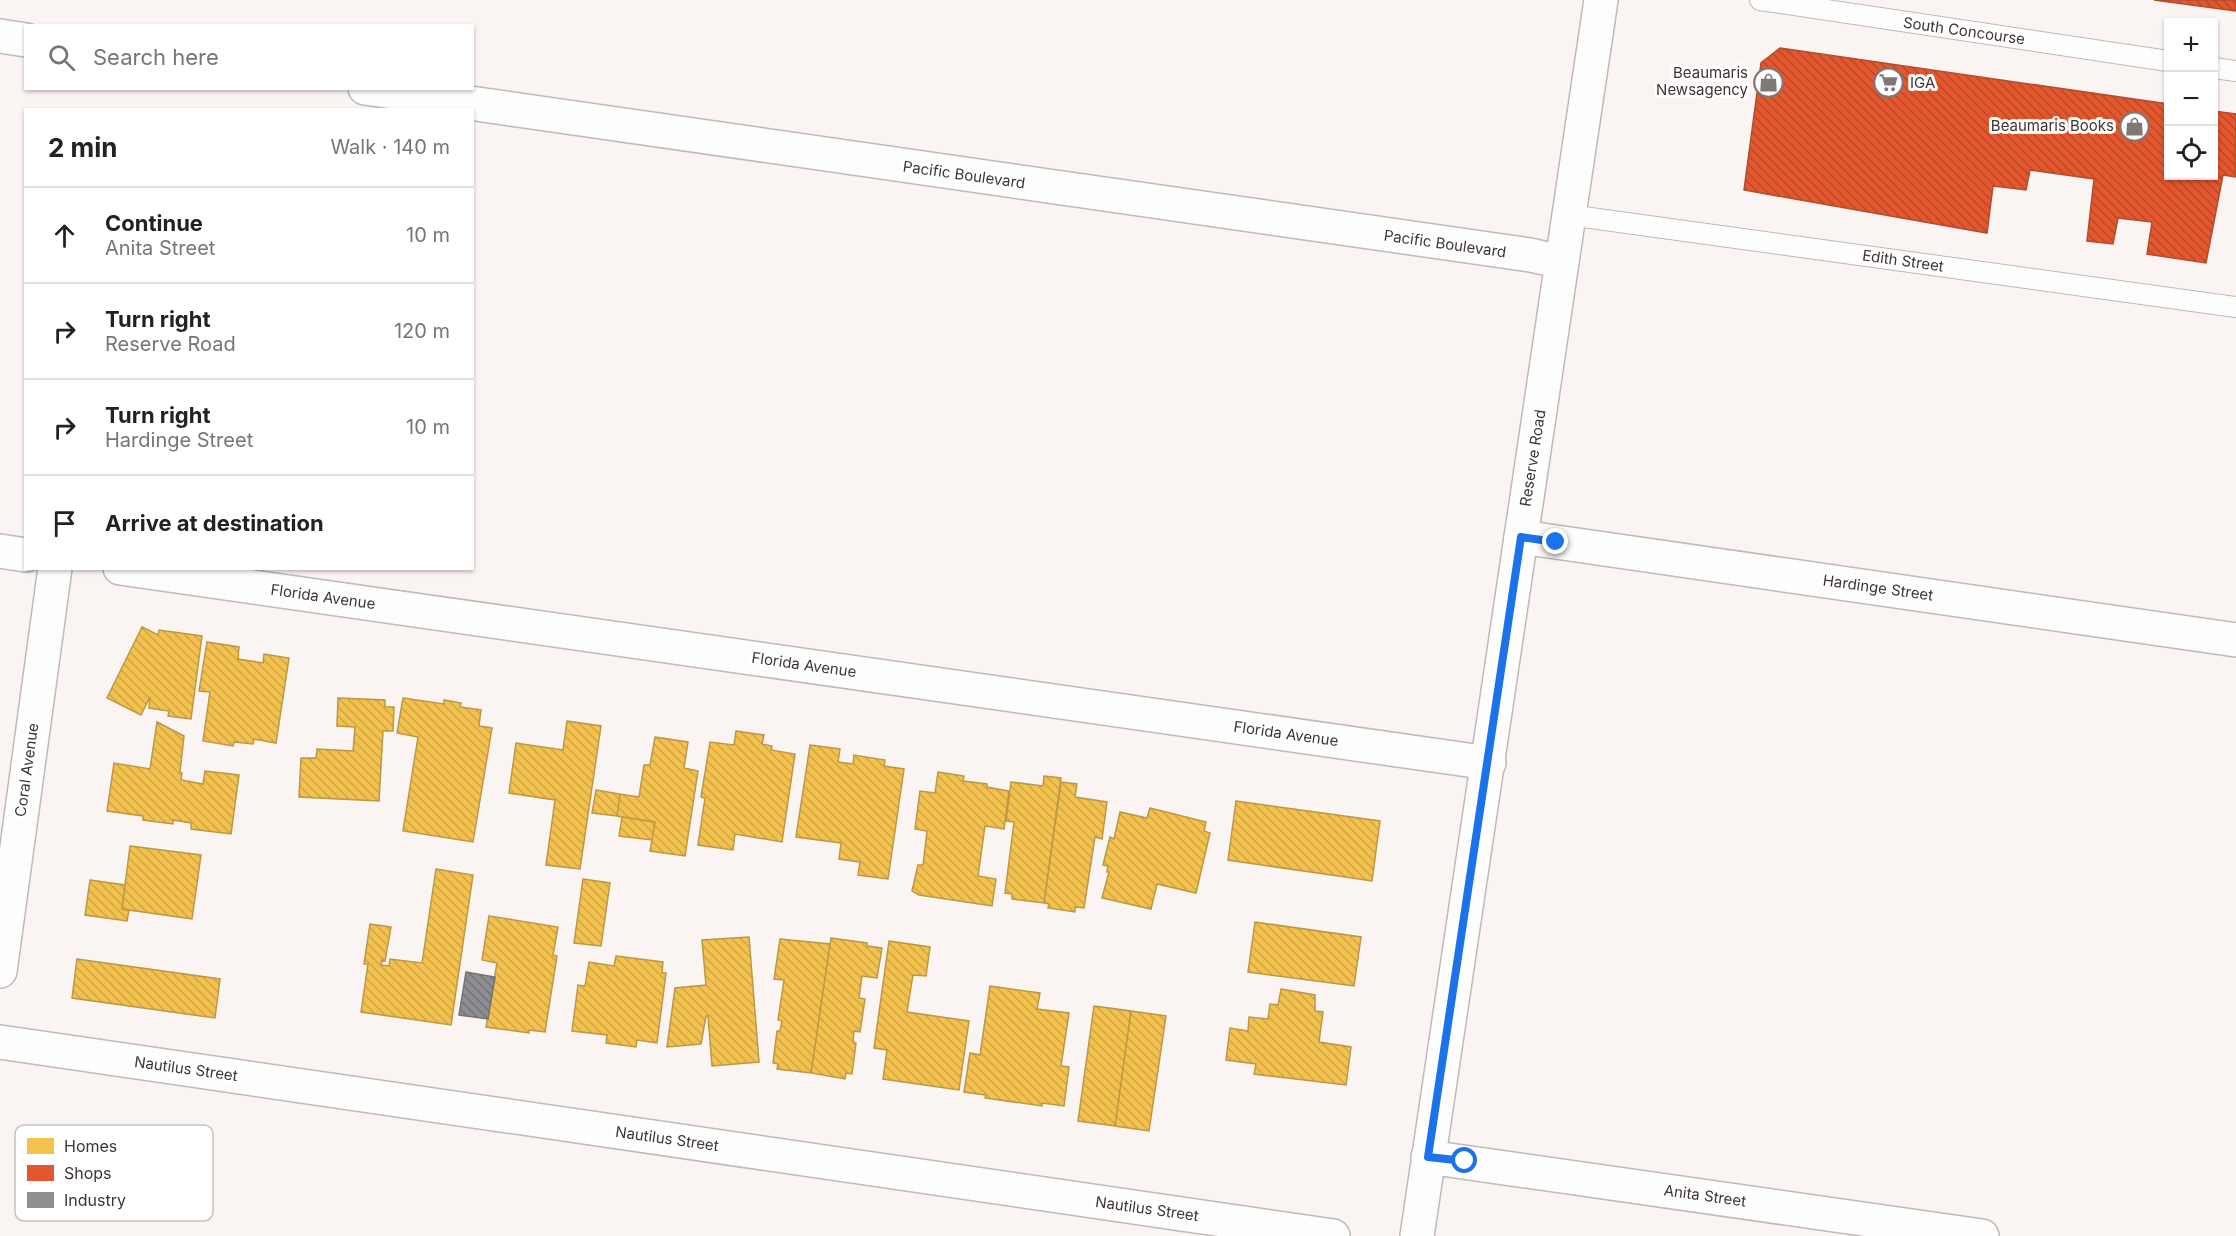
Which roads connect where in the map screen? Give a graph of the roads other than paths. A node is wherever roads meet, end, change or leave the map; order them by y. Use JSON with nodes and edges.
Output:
{"nodes":[{"id":1,"x":1601,"y":0,"type":"edge"},
{"id":2,"x":1760,"y":0,"type":"edge"},
{"id":3,"x":0,"y":36,"type":"edge"},
{"id":4,"x":24,"y":40,"type":"edge"},
{"id":5,"x":2164,"y":60,"type":"edge"},
{"id":6,"x":2218,"y":69,"type":"edge"},
{"id":7,"x":2236,"y":71,"type":"edge"},
{"id":8,"x":379,"y":90,"type":"edge"},
{"id":9,"x":1569,"y":215,"type":"junction"},
{"id":10,"x":1562,"y":262,"type":"junction"},
{"id":11,"x":2236,"y":308,"type":"edge"},
{"id":12,"x":1521,"y":537,"type":"junction"},
{"id":13,"x":0,"y":551,"type":"edge"},
{"id":14,"x":24,"y":555,"type":"edge"},
{"id":15,"x":55,"y":570,"type":"edge"},
{"id":16,"x":134,"y":570,"type":"edge"},
{"id":17,"x":2236,"y":640,"type":"edge"},
{"id":18,"x":1489,"y":763,"type":"junction"},
{"id":19,"x":0,"y":971,"type":"edge"},
{"id":20,"x":0,"y":1042,"type":"edge"},
{"id":21,"x":1428,"y":1157,"type":"junction"},
{"id":22,"x":1333,"y":1236,"type":"edge"},
{"id":23,"x":1417,"y":1236,"type":"edge"},
{"id":24,"x":1982,"y":1236,"type":"edge"}],
"edges":[{"from":1,"to":9,"type":"street","name":"Reserve Road"},
{"from":2,"to":5,"type":"lane","name":"South Concourse"},
{"from":3,"to":4,"type":"street"},
{"from":6,"to":7,"type":"lane"},
{"from":8,"to":10,"type":"street","name":"Pacific Boulevard"},
{"from":9,"to":10,"type":"street","name":"Reserve Road"},
{"from":9,"to":11,"type":"lane","name":"Edith Street"},
{"from":10,"to":12,"type":"street","name":"Reserve Road"},
{"from":12,"to":17,"type":"street","name":"Hardinge Street"},
{"from":12,"to":18,"type":"street","name":"Reserve Road"},
{"from":13,"to":14,"type":"street"},
{"from":15,"to":19,"type":"street","name":"Coral Avenue"},
{"from":16,"to":18,"type":"street","name":"Florida Avenue"},
{"from":18,"to":21,"type":"street","name":"Reserve Road"},
{"from":20,"to":22,"type":"street","name":"Nautilus Street"},
{"from":21,"to":23,"type":"street","name":"Reserve Road"},
{"from":21,"to":24,"type":"street","name":"Anita Street"}]}
